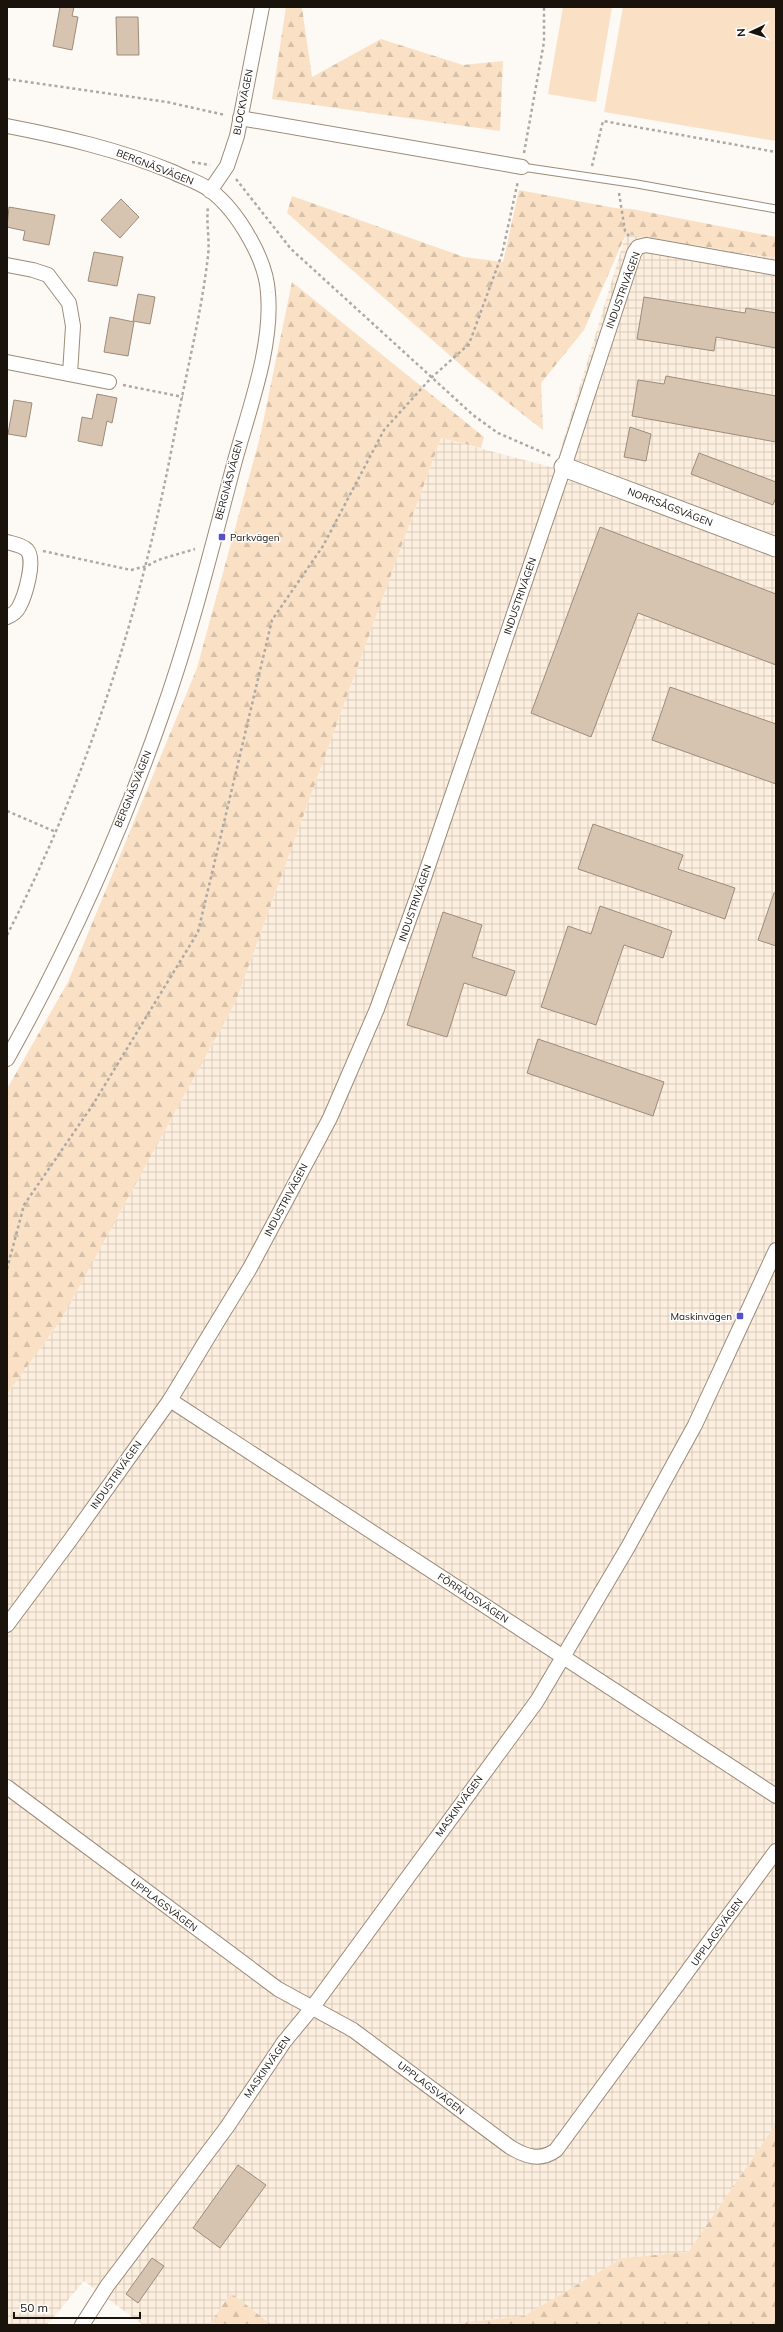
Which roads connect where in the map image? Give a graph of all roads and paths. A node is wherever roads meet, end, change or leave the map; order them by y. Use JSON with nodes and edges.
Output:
{"nodes":[{"id":1,"x":262,"y":7,"type":"edge"},
{"id":2,"x":544,"y":7,"type":"edge"},
{"id":3,"x":7,"y":79,"type":"edge"},
{"id":4,"x":240,"y":118,"type":"junction"},
{"id":5,"x":7,"y":126,"type":"edge"},
{"id":6,"x":776,"y":152,"type":"edge"},
{"id":7,"x":187,"y":162,"type":"dead end"},
{"id":8,"x":522,"y":168,"type":"junction"},
{"id":9,"x":222,"y":172,"type":"junction"},
{"id":10,"x":590,"y":177,"type":"junction"},
{"id":11,"x":616,"y":180,"type":"junction"},
{"id":12,"x":210,"y":190,"type":"junction"},
{"id":13,"x":776,"y":209,"type":"edge"},
{"id":14,"x":638,"y":247,"type":"junction"},
{"id":15,"x":7,"y":264,"type":"edge"},
{"id":16,"x":776,"y":268,"type":"edge"},
{"id":17,"x":7,"y":362,"type":"edge"},
{"id":18,"x":70,"y":374,"type":"junction"},
{"id":19,"x":431,"y":378,"type":"junction"},
{"id":20,"x":109,"y":382,"type":"joint"},
{"id":21,"x":183,"y":397,"type":"junction"},
{"id":22,"x":564,"y":467,"type":"junction"},
{"id":23,"x":7,"y":542,"type":"edge"},
{"id":24,"x":776,"y":547,"type":"edge"},
{"id":25,"x":212,"y":548,"type":"junction"},
{"id":26,"x":31,"y":558,"type":"junction"},
{"id":27,"x":146,"y":566,"type":"junction"},
{"id":28,"x":7,"y":617,"type":"edge"},
{"id":29,"x":7,"y":810,"type":"edge"},
{"id":30,"x":56,"y":832,"type":"junction"},
{"id":31,"x":7,"y":935,"type":"edge"},
{"id":32,"x":7,"y":1059,"type":"edge"},
{"id":33,"x":776,"y":1250,"type":"edge"},
{"id":34,"x":7,"y":1269,"type":"edge"},
{"id":35,"x":170,"y":1400,"type":"junction"},
{"id":36,"x":7,"y":1625,"type":"edge"},
{"id":37,"x":563,"y":1658,"type":"junction"},
{"id":38,"x":7,"y":1787,"type":"edge"},
{"id":39,"x":776,"y":1796,"type":"edge"},
{"id":40,"x":776,"y":1851,"type":"edge"},
{"id":41,"x":312,"y":2008,"type":"junction"},
{"id":42,"x":82,"y":2325,"type":"edge"}],
"edges":[{"from":1,"to":4,"type":"street","name":"BLOCKVÄGEN"},
{"from":2,"to":8,"type":"path"},
{"from":3,"to":4,"type":"path"},
{"from":4,"to":8,"type":"street"},
{"from":4,"to":9,"type":"street","name":"BLOCKVÄGEN"},
{"from":5,"to":12,"type":"street","name":"BERGNÄSVÄGEN"},
{"from":6,"to":10,"type":"path"},
{"from":7,"to":9,"type":"path"},
{"from":8,"to":10,"type":"lane"},
{"from":8,"to":19,"type":"path"},
{"from":9,"to":12,"type":"street","name":"BLOCKVÄGEN"},
{"from":9,"to":19,"type":"path"},
{"from":10,"to":11,"type":"lane"},
{"from":11,"to":13,"type":"lane"},
{"from":11,"to":14,"type":"path"},
{"from":12,"to":21,"type":"path"},
{"from":12,"to":25,"type":"street","name":"BERGNÄSVÄGEN"},
{"from":14,"to":16,"type":"street","name":"INDUSTRIVÄGEN"},
{"from":14,"to":22,"type":"street","name":"INDUSTRIVÄGEN"},
{"from":15,"to":18,"type":"street"},
{"from":17,"to":18,"type":"street"},
{"from":18,"to":20,"type":"street"},
{"from":19,"to":22,"type":"path"},
{"from":19,"to":34,"type":"path"},
{"from":20,"to":21,"type":"path"},
{"from":21,"to":27,"type":"path"},
{"from":22,"to":24,"type":"street","name":"NORRSÅGSVÄGEN"},
{"from":22,"to":35,"type":"street","name":"INDUSTRIVÄGEN"},
{"from":23,"to":26,"type":"street"},
{"from":25,"to":27,"type":"path"},
{"from":25,"to":32,"type":"street","name":"BERGNÄSVÄGEN"},
{"from":26,"to":27,"type":"path"},
{"from":26,"to":28,"type":"street"},
{"from":27,"to":30,"type":"path"},
{"from":29,"to":30,"type":"path"},
{"from":30,"to":31,"type":"path"},
{"from":33,"to":37,"type":"street","name":"MASKINVÄGEN"},
{"from":35,"to":36,"type":"street","name":"INDUSTRIVÄGEN"},
{"from":35,"to":37,"type":"street","name":"FÖRRÅDSVÄGEN"},
{"from":37,"to":39,"type":"street","name":"FÖRRÅDSVÄGEN"},
{"from":37,"to":41,"type":"street","name":"MASKINVÄGEN"},
{"from":38,"to":41,"type":"street","name":"UPPLAGSVÄGEN"},
{"from":40,"to":41,"type":"street","name":"UPPLAGSVÄGEN"},
{"from":41,"to":42,"type":"street","name":"MASKINVÄGEN"}]}
